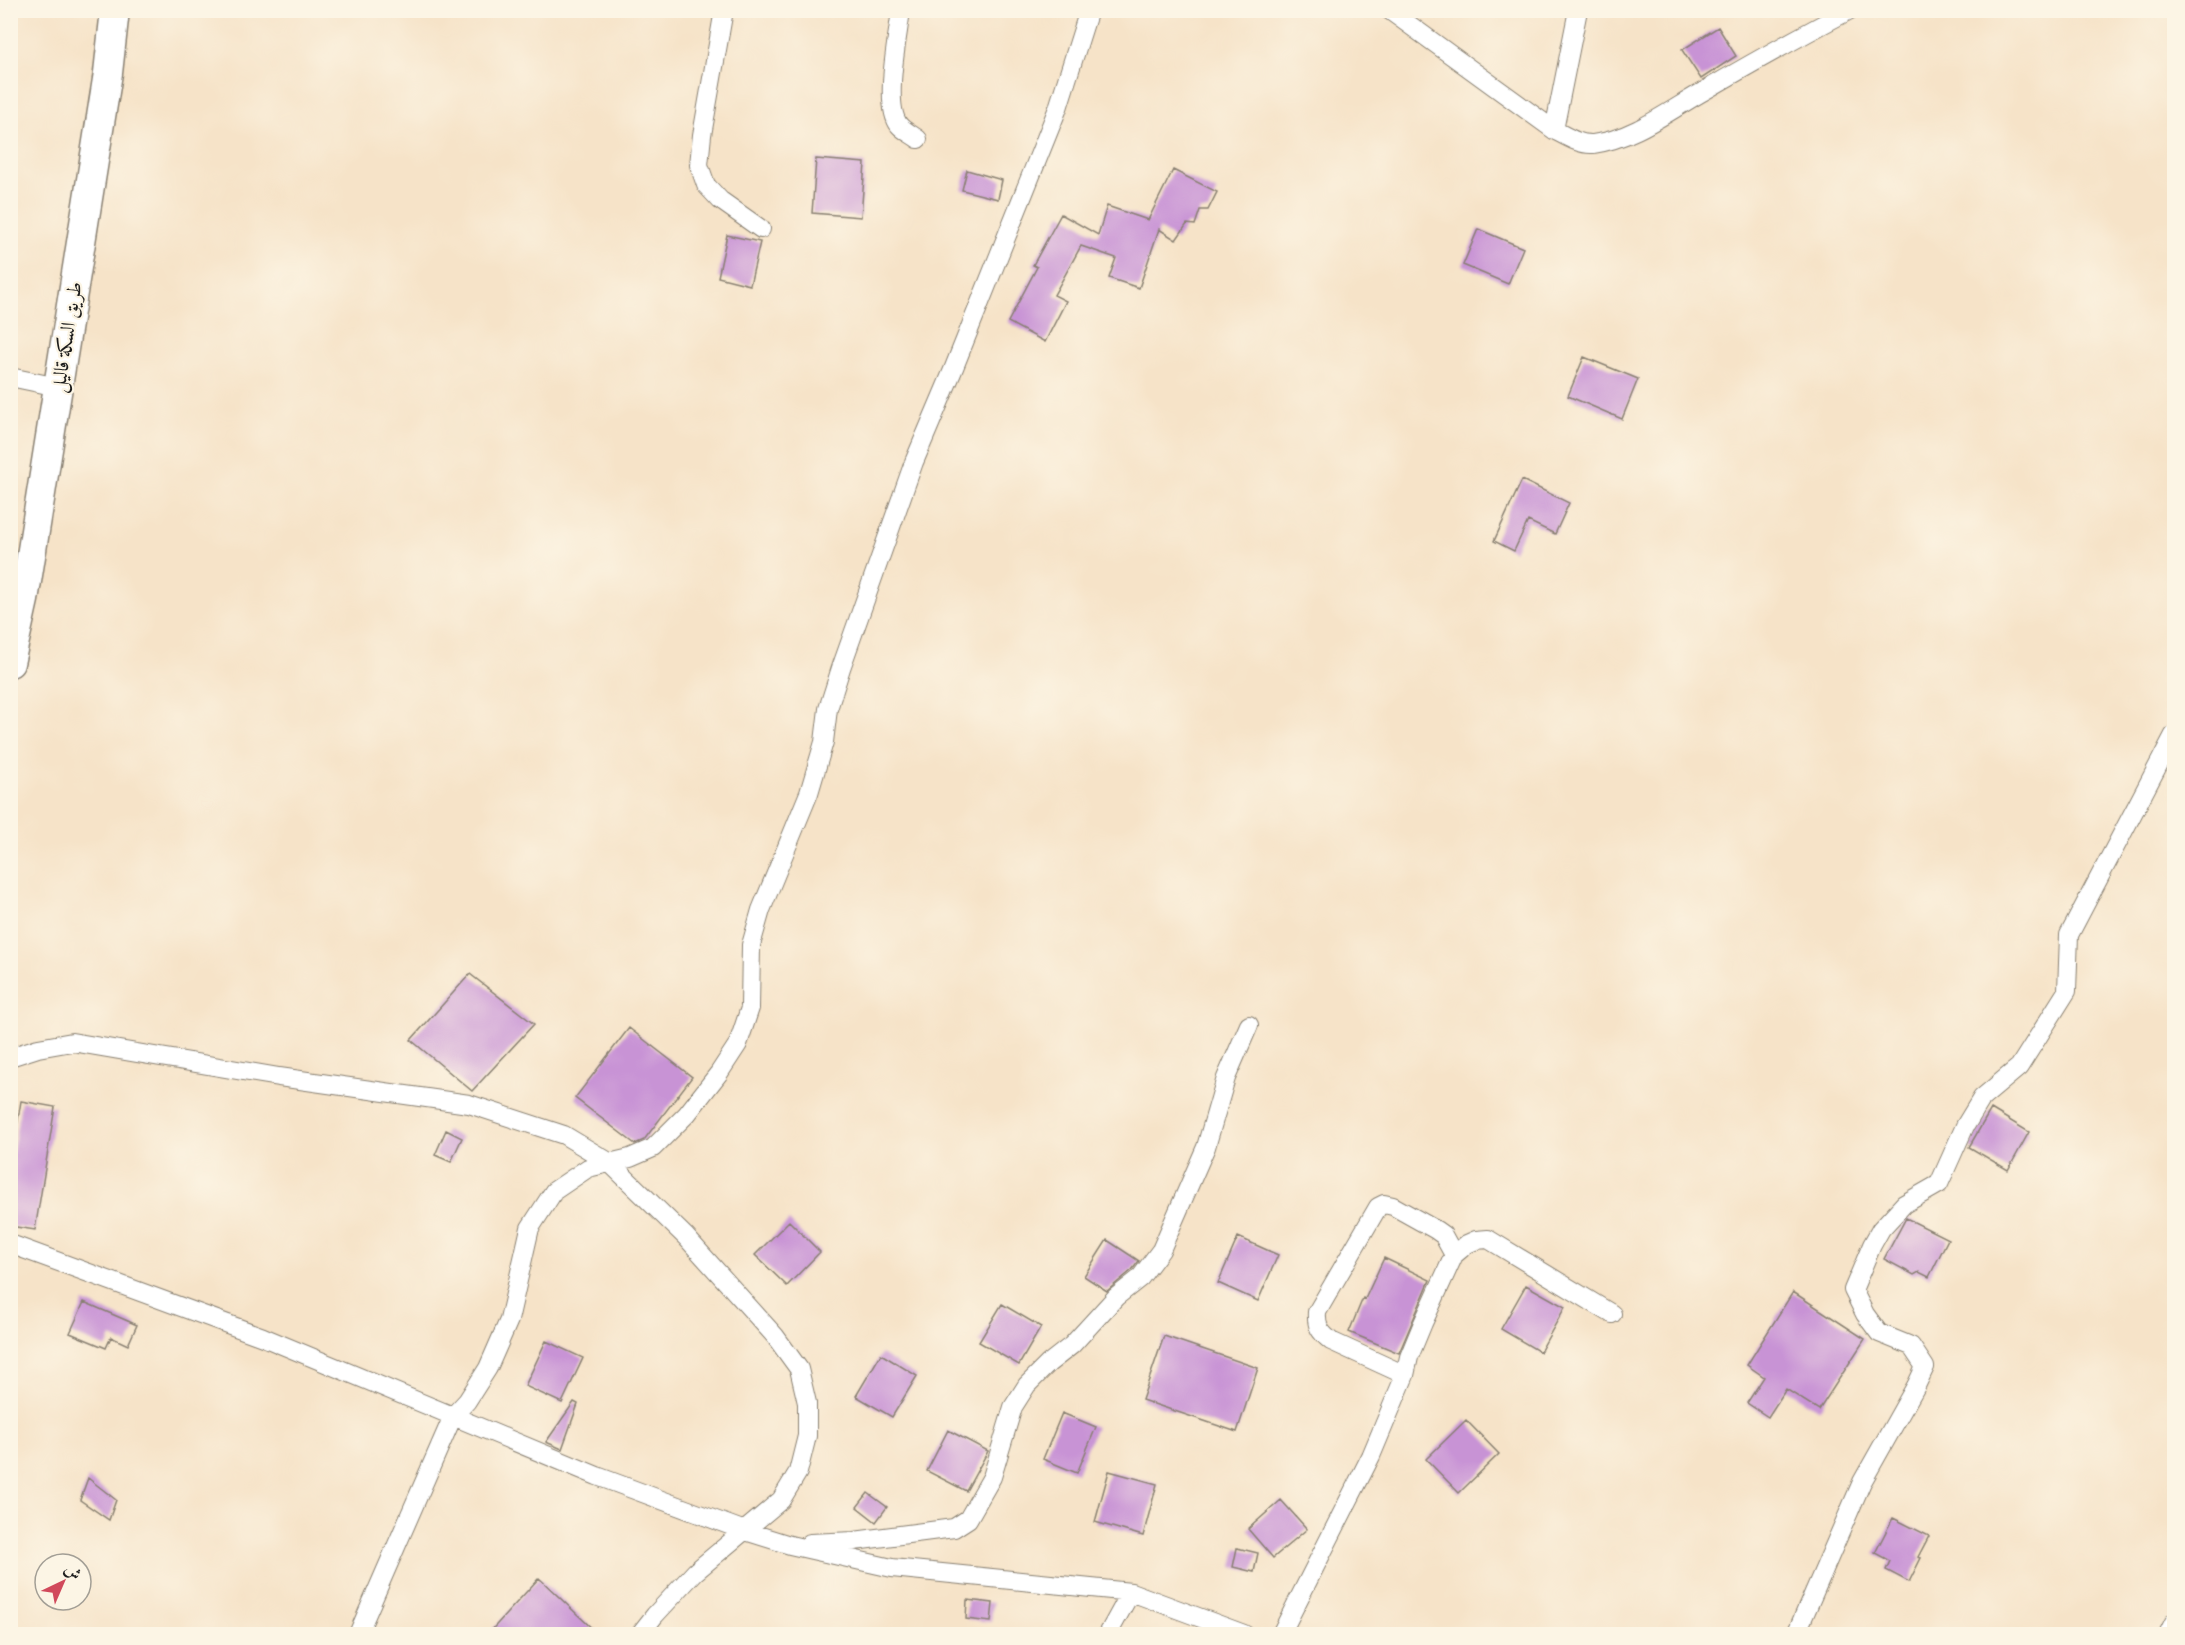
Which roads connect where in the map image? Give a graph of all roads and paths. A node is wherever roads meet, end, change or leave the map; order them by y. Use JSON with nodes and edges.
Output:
{"nodes":[{"id":1,"x":115,"y":10,"type":"edge"},
{"id":2,"x":724,"y":10,"type":"edge"},
{"id":3,"x":901,"y":10,"type":"edge"},
{"id":4,"x":1089,"y":10,"type":"edge"},
{"id":5,"x":1389,"y":10,"type":"edge"},
{"id":6,"x":1578,"y":10,"type":"edge"},
{"id":7,"x":1850,"y":10,"type":"edge"},
{"id":8,"x":1554,"y":130,"type":"junction"},
{"id":9,"x":918,"y":139,"type":"dead end"},
{"id":10,"x":761,"y":229,"type":"dead end"},
{"id":11,"x":10,"y":377,"type":"edge"},
{"id":12,"x":58,"y":387,"type":"junction"},
{"id":13,"x":14,"y":625,"type":"edge"},
{"id":14,"x":10,"y":663,"type":"edge"},
{"id":15,"x":2175,"y":735,"type":"edge"},
{"id":16,"x":1249,"y":1025,"type":"dead end"},
{"id":17,"x":10,"y":1057,"type":"edge"},
{"id":18,"x":609,"y":1162,"type":"junction"},
{"id":19,"x":10,"y":1244,"type":"edge"},
{"id":20,"x":1454,"y":1255,"type":"junction"},
{"id":21,"x":1612,"y":1314,"type":"dead end"},
{"id":22,"x":1405,"y":1375,"type":"junction"},
{"id":23,"x":453,"y":1416,"type":"junction"},
{"id":24,"x":745,"y":1531,"type":"junction"},
{"id":25,"x":790,"y":1545,"type":"junction"},
{"id":26,"x":1131,"y":1592,"type":"junction"},
{"id":27,"x":2175,"y":1622,"type":"edge"},
{"id":28,"x":358,"y":1635,"type":"edge"},
{"id":29,"x":640,"y":1635,"type":"edge"},
{"id":30,"x":1108,"y":1635,"type":"edge"},
{"id":31,"x":1244,"y":1635,"type":"edge"},
{"id":32,"x":1281,"y":1635,"type":"edge"},
{"id":33,"x":1796,"y":1635,"type":"edge"},
{"id":34,"x":2168,"y":1635,"type":"edge"}],
"edges":[{"from":1,"to":12,"type":"main road","name":"طريق السكة قاليل"},
{"from":2,"to":10,"type":"street"},
{"from":3,"to":9,"type":"street"},
{"from":4,"to":18,"type":"street"},
{"from":5,"to":8,"type":"street"},
{"from":6,"to":8,"type":"street"},
{"from":7,"to":8,"type":"street"},
{"from":11,"to":12,"type":"street"},
{"from":12,"to":13,"type":"main road","name":"طريق السكة قاليل"},
{"from":13,"to":14,"type":"main road","name":"طريق السكة قاليل"},
{"from":15,"to":33,"type":"street"},
{"from":16,"to":25,"type":"street"},
{"from":17,"to":18,"type":"street"},
{"from":18,"to":23,"type":"street"},
{"from":18,"to":24,"type":"street"},
{"from":19,"to":23,"type":"street"},
{"from":20,"to":21,"type":"street"},
{"from":20,"to":22,"type":"street"},
{"from":20,"to":22,"type":"street"},
{"from":22,"to":32,"type":"street"},
{"from":23,"to":24,"type":"street"},
{"from":23,"to":28,"type":"street"},
{"from":24,"to":25,"type":"street"},
{"from":24,"to":29,"type":"street"},
{"from":25,"to":26,"type":"street"},
{"from":26,"to":30,"type":"street"},
{"from":26,"to":31,"type":"street"},
{"from":27,"to":34,"type":"street"}]}
